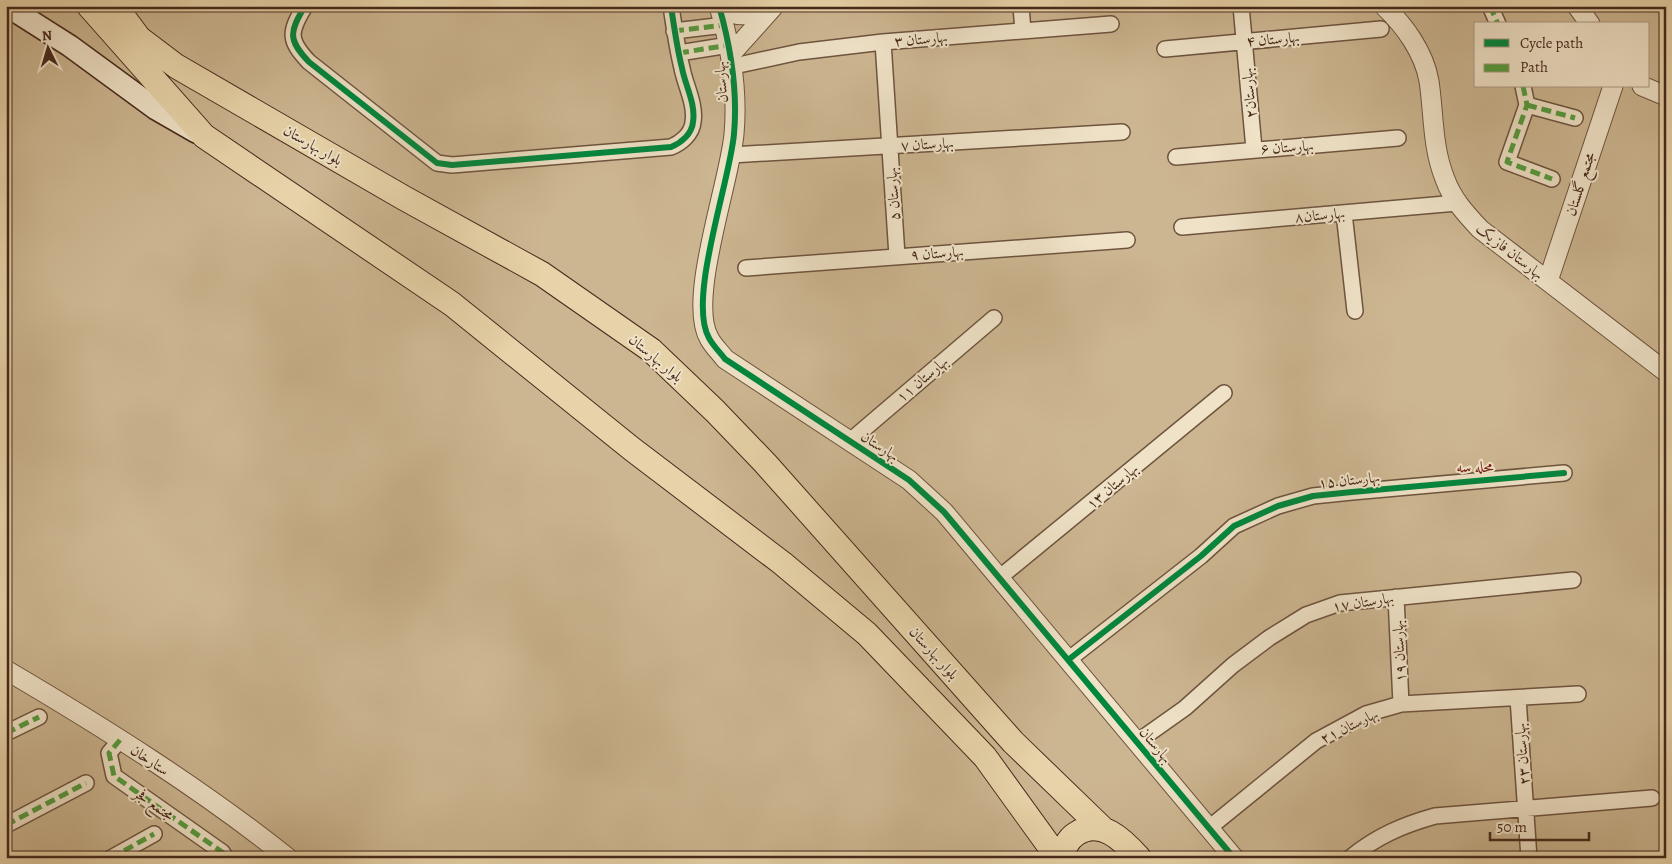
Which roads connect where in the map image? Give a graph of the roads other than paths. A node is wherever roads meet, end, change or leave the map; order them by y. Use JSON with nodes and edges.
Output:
{"nodes":[{"id":1,"x":7,"y":6,"type":"edge"},
{"id":2,"x":89,"y":6,"type":"edge"},
{"id":3,"x":115,"y":6,"type":"edge"},
{"id":4,"x":305,"y":6,"type":"edge"},
{"id":5,"x":671,"y":6,"type":"edge"},
{"id":6,"x":719,"y":6,"type":"edge"},
{"id":7,"x":724,"y":6,"type":"edge"},
{"id":8,"x":768,"y":6,"type":"edge"},
{"id":9,"x":774,"y":6,"type":"edge"},
{"id":10,"x":1021,"y":6,"type":"edge"},
{"id":11,"x":1241,"y":6,"type":"edge"},
{"id":12,"x":1384,"y":6,"type":"edge"},
{"id":13,"x":1490,"y":6,"type":"edge"},
{"id":14,"x":1576,"y":6,"type":"edge"},
{"id":15,"x":1592,"y":6,"type":"edge"},
{"id":16,"x":1497,"y":22,"type":"edge"},
{"id":17,"x":1588,"y":22,"type":"edge"},
{"id":18,"x":1596,"y":22,"type":"edge"},
{"id":19,"x":1111,"y":24,"type":"dead end"},
{"id":20,"x":725,"y":25,"type":"junction"},
{"id":21,"x":1381,"y":29,"type":"dead end"},
{"id":22,"x":674,"y":31,"type":"junction"},
{"id":23,"x":1023,"y":31,"type":"junction"},
{"id":24,"x":883,"y":42,"type":"junction"},
{"id":25,"x":1244,"y":42,"type":"junction"},
{"id":26,"x":1165,"y":49,"type":"dead end"},
{"id":27,"x":679,"y":53,"type":"junction"},
{"id":28,"x":731,"y":55,"type":"junction"},
{"id":29,"x":1523,"y":88,"type":"edge"},
{"id":30,"x":1612,"y":88,"type":"edge"},
{"id":31,"x":1647,"y":88,"type":"edge"},
{"id":32,"x":1666,"y":96,"type":"edge"},
{"id":33,"x":1527,"y":105,"type":"junction"},
{"id":34,"x":1575,"y":118,"type":"dead end"},
{"id":35,"x":1122,"y":132,"type":"dead end"},
{"id":36,"x":204,"y":136,"type":"junction"},
{"id":37,"x":1398,"y":138,"type":"dead end"},
{"id":38,"x":890,"y":146,"type":"junction"},
{"id":39,"x":1254,"y":149,"type":"junction"},
{"id":40,"x":731,"y":155,"type":"junction"},
{"id":41,"x":1176,"y":158,"type":"dead end"},
{"id":42,"x":1552,"y":179,"type":"dead end"},
{"id":43,"x":1457,"y":203,"type":"junction"},
{"id":44,"x":1344,"y":213,"type":"junction"},
{"id":45,"x":1182,"y":227,"type":"dead end"},
{"id":46,"x":1127,"y":240,"type":"dead end"},
{"id":47,"x":896,"y":256,"type":"junction"},
{"id":48,"x":746,"y":268,"type":"dead end"},
{"id":49,"x":1548,"y":281,"type":"junction"},
{"id":50,"x":1355,"y":311,"type":"dead end"},
{"id":51,"x":994,"y":318,"type":"dead end"},
{"id":52,"x":1666,"y":372,"type":"edge"},
{"id":53,"x":1224,"y":393,"type":"dead end"},
{"id":54,"x":850,"y":441,"type":"junction"},
{"id":55,"x":1564,"y":473,"type":"dead end"},
{"id":56,"x":999,"y":578,"type":"junction"},
{"id":57,"x":1573,"y":580,"type":"dead end"},
{"id":58,"x":1396,"y":597,"type":"junction"},
{"id":59,"x":1068,"y":660,"type":"junction"},
{"id":60,"x":6,"y":670,"type":"edge"},
{"id":61,"x":1578,"y":694,"type":"dead end"},
{"id":62,"x":1518,"y":698,"type":"junction"},
{"id":63,"x":1401,"y":704,"type":"junction"},
{"id":64,"x":39,"y":717,"type":"dead end"},
{"id":65,"x":6,"y":733,"type":"edge"},
{"id":66,"x":120,"y":740,"type":"junction"},
{"id":67,"x":1137,"y":742,"type":"junction"},
{"id":68,"x":86,"y":784,"type":"dead end"},
{"id":69,"x":1652,"y":798,"type":"dead end"},
{"id":70,"x":1526,"y":809,"type":"junction"},
{"id":71,"x":6,"y":825,"type":"edge"},
{"id":72,"x":1209,"y":828,"type":"junction"},
{"id":73,"x":1103,"y":829,"type":"junction"},
{"id":74,"x":154,"y":834,"type":"dead end"},
{"id":75,"x":111,"y":858,"type":"edge"},
{"id":76,"x":226,"y":858,"type":"edge"},
{"id":77,"x":288,"y":858,"type":"edge"},
{"id":78,"x":1058,"y":858,"type":"edge"},
{"id":79,"x":1063,"y":858,"type":"edge"},
{"id":80,"x":1139,"y":858,"type":"edge"},
{"id":81,"x":1234,"y":858,"type":"edge"},
{"id":82,"x":1350,"y":858,"type":"edge"},
{"id":83,"x":1529,"y":858,"type":"edge"}],
"edges":[{"from":1,"to":36,"type":"main road"},
{"from":2,"to":36,"type":"main road"},
{"from":3,"to":73,"type":"main road","name":"بلوار بهارستان"},
{"from":4,"to":27,"type":"street"},
{"from":5,"to":22,"type":"street"},
{"from":6,"to":20,"type":"street","name":"بهارستان"},
{"from":7,"to":8,"type":"street"},
{"from":9,"to":28,"type":"street"},
{"from":10,"to":23,"type":"street"},
{"from":11,"to":25,"type":"street","name":"بهارستان۲"},
{"from":12,"to":43,"type":"street","name":"بهارستان فاز یک"},
{"from":13,"to":16,"type":"street"},
{"from":14,"to":17,"type":"street"},
{"from":15,"to":18,"type":"street"},
{"from":19,"to":23,"type":"street","name":"بهارستان ۳"},
{"from":20,"to":22,"type":"street"},
{"from":20,"to":28,"type":"street","name":"بهارستان"},
{"from":21,"to":25,"type":"street","name":"بهارستان ۴"},
{"from":22,"to":27,"type":"street"},
{"from":23,"to":24,"type":"street","name":"بهارستان ۳"},
{"from":24,"to":28,"type":"street","name":"بهارستان ۳"},
{"from":24,"to":38,"type":"street","name":"بهارستان ۵"},
{"from":25,"to":26,"type":"street","name":"بهارستان ۴"},
{"from":25,"to":39,"type":"street","name":"بهارستان۲"},
{"from":27,"to":28,"type":"street","name":"بهارستان ۳"},
{"from":28,"to":40,"type":"street","name":"بهارستان"},
{"from":29,"to":33,"type":"street"},
{"from":30,"to":49,"type":"street","name":"مجتمع گلستان"},
{"from":31,"to":32,"type":"street"},
{"from":33,"to":34,"type":"street"},
{"from":33,"to":42,"type":"street"},
{"from":35,"to":38,"type":"street","name":"بهارستان ۷"},
{"from":36,"to":78,"type":"main road"},
{"from":37,"to":39,"type":"street","name":"بهارستان ۶"},
{"from":38,"to":40,"type":"street","name":"بهارستان ۷"},
{"from":38,"to":47,"type":"street","name":"بهارستان ۵"},
{"from":39,"to":41,"type":"street","name":"بهارستان ۶"},
{"from":40,"to":54,"type":"street","name":"بهارستان"},
{"from":43,"to":44,"type":"street","name":"بهارستان۸"},
{"from":43,"to":49,"type":"street","name":"بهارستان فاز یک"},
{"from":44,"to":45,"type":"street","name":"بهارستان۸"},
{"from":44,"to":50,"type":"street"},
{"from":46,"to":47,"type":"street","name":"بهارستان ۹"},
{"from":47,"to":48,"type":"street","name":"بهارستان ۹"},
{"from":49,"to":52,"type":"street","name":"بهارستان فاز یک"},
{"from":51,"to":54,"type":"street","name":"بهارستان ۱۱"},
{"from":53,"to":56,"type":"street","name":"بهارستان ۱۳"},
{"from":54,"to":56,"type":"street","name":"بهارستان"},
{"from":55,"to":59,"type":"street","name":"بهارستان ۱۵"},
{"from":56,"to":59,"type":"street","name":"بهارستان"},
{"from":57,"to":58,"type":"street","name":"بهارستان ۱۷"},
{"from":58,"to":63,"type":"street","name":"بهارستان ۱۹"},
{"from":58,"to":67,"type":"street","name":"بهارستان ۱۷"},
{"from":59,"to":67,"type":"street","name":"بهارستان"},
{"from":60,"to":66,"type":"street","name":"ستارخان"},
{"from":61,"to":62,"type":"street","name":"بهارستان ۲۱"},
{"from":62,"to":63,"type":"street","name":"بهارستان ۲۱"},
{"from":62,"to":70,"type":"street","name":"بهارستان ۲۳"},
{"from":63,"to":72,"type":"street","name":"بهارستان ۲۱"},
{"from":64,"to":65,"type":"street"},
{"from":66,"to":76,"type":"street","name":"مجتمع فجر"},
{"from":66,"to":77,"type":"street","name":"ستارخان"},
{"from":67,"to":72,"type":"street","name":"بهارستان"},
{"from":68,"to":71,"type":"street"},
{"from":69,"to":70,"type":"street"},
{"from":70,"to":82,"type":"street"},
{"from":70,"to":83,"type":"street","name":"بهارستان ۲۳"},
{"from":72,"to":81,"type":"street","name":"بهارستان"},
{"from":73,"to":79,"type":"main road"},
{"from":73,"to":80,"type":"main road","name":"بلوار بهارستان"},
{"from":74,"to":75,"type":"street"}]}
